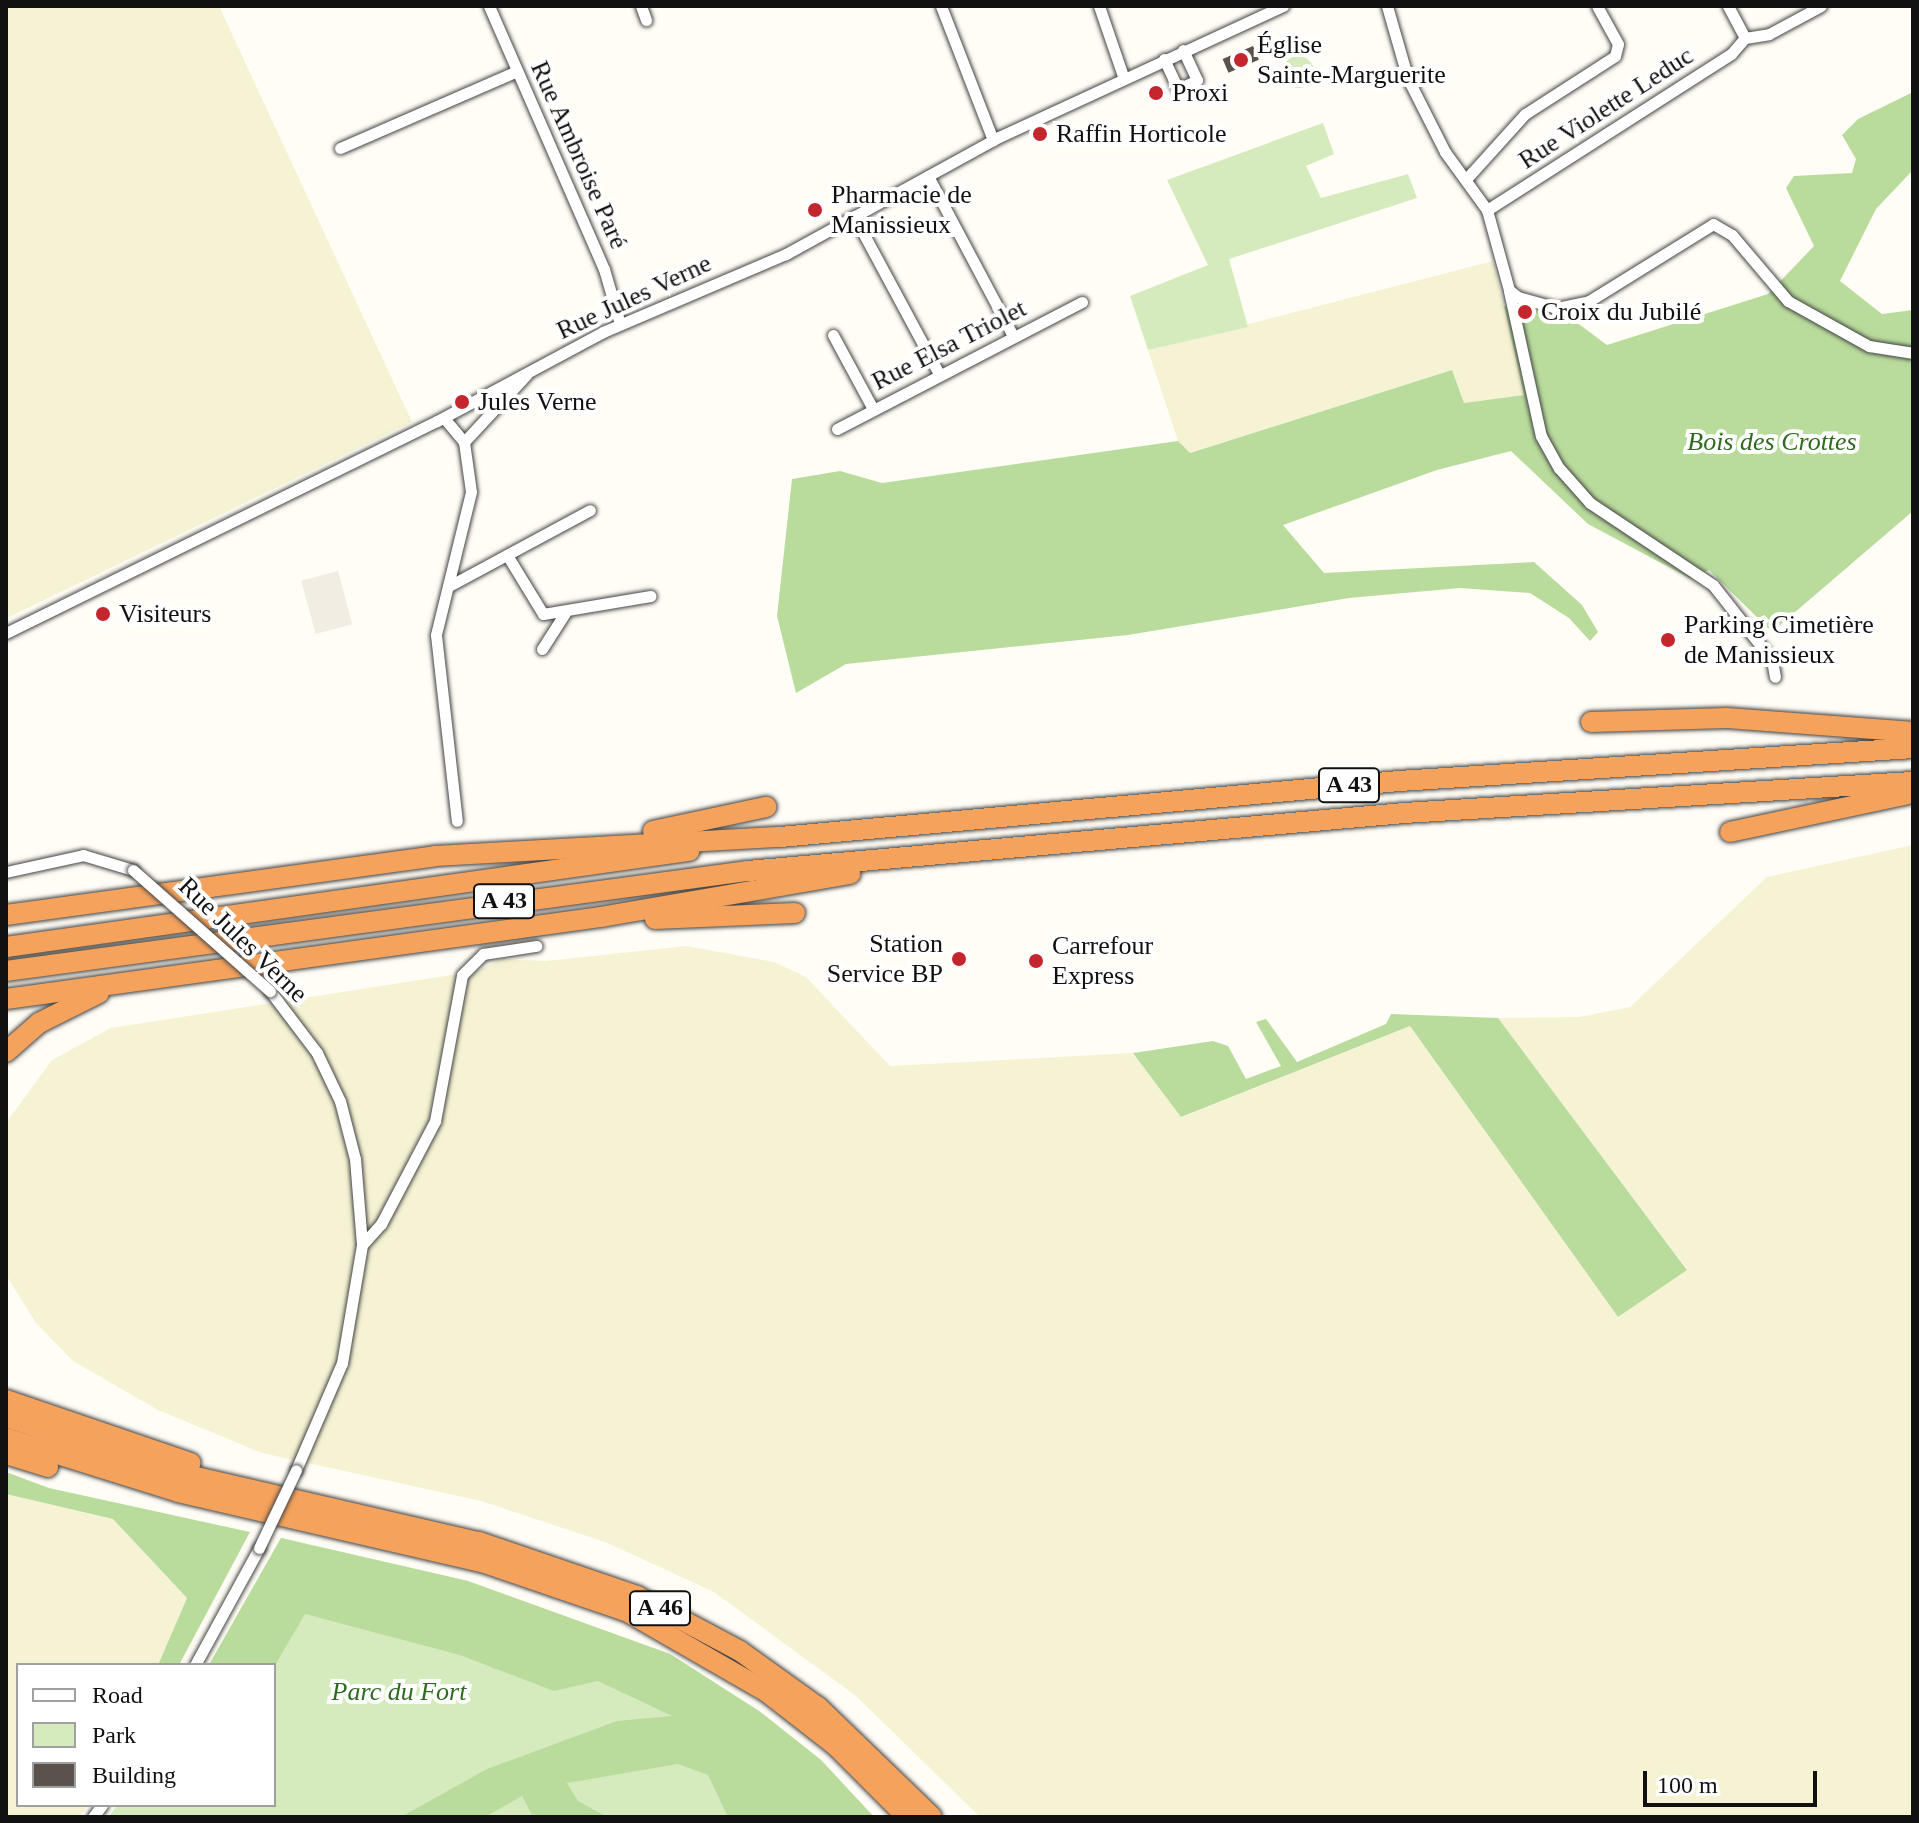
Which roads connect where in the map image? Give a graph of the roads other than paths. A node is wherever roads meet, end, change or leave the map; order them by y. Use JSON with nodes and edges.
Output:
{"nodes":[{"id":1,"x":489,"y":6,"type":"edge"},
{"id":2,"x":641,"y":6,"type":"edge"},
{"id":3,"x":941,"y":6,"type":"edge"},
{"id":4,"x":1099,"y":6,"type":"edge"},
{"id":5,"x":1283,"y":6,"type":"edge"},
{"id":6,"x":1387,"y":6,"type":"edge"},
{"id":7,"x":1597,"y":6,"type":"edge"},
{"id":8,"x":1728,"y":6,"type":"edge"},
{"id":9,"x":1821,"y":6,"type":"edge"},
{"id":10,"x":646,"y":20,"type":"dead end"},
{"id":11,"x":1745,"y":38,"type":"junction"},
{"id":12,"x":1183,"y":50,"type":"junction"},
{"id":13,"x":1164,"y":59,"type":"junction"},
{"id":14,"x":517,"y":71,"type":"junction"},
{"id":15,"x":1123,"y":76,"type":"junction"},
{"id":16,"x":993,"y":140,"type":"junction"},
{"id":17,"x":340,"y":148,"type":"dead end"},
{"id":18,"x":928,"y":176,"type":"junction"},
{"id":19,"x":1468,"y":177,"type":"junction"},
{"id":20,"x":1487,"y":210,"type":"junction"},
{"id":21,"x":854,"y":216,"type":"junction"},
{"id":22,"x":1509,"y":290,"type":"junction"},
{"id":23,"x":1082,"y":302,"type":"dead end"},
{"id":24,"x":620,"y":324,"type":"junction"},
{"id":25,"x":833,"y":335,"type":"dead end"},
{"id":26,"x":1013,"y":336,"type":"junction"},
{"id":27,"x":1913,"y":353,"type":"edge"},
{"id":28,"x":527,"y":374,"type":"junction"},
{"id":29,"x":939,"y":374,"type":"junction"},
{"id":30,"x":873,"y":409,"type":"junction"},
{"id":31,"x":444,"y":418,"type":"junction"},
{"id":32,"x":837,"y":429,"type":"dead end"},
{"id":33,"x":464,"y":442,"type":"junction"},
{"id":34,"x":590,"y":510,"type":"dead end"},
{"id":35,"x":507,"y":555,"type":"junction"},
{"id":36,"x":449,"y":586,"type":"junction"},
{"id":37,"x":650,"y":596,"type":"dead end"},
{"id":38,"x":565,"y":613,"type":"junction"},
{"id":39,"x":6,"y":633,"type":"edge"},
{"id":40,"x":542,"y":649,"type":"dead end"},
{"id":41,"x":1775,"y":677,"type":"dead end"},
{"id":42,"x":1591,"y":722,"type":"dead end"},
{"id":43,"x":1913,"y":732,"type":"edge"},
{"id":44,"x":1913,"y":748,"type":"edge"},
{"id":45,"x":1913,"y":782,"type":"edge"},
{"id":46,"x":1913,"y":793,"type":"edge"},
{"id":47,"x":766,"y":807,"type":"dead end"},
{"id":48,"x":457,"y":821,"type":"dead end"},
{"id":49,"x":1730,"y":832,"type":"dead end"},
{"id":50,"x":780,"y":837,"type":"junction"},
{"id":51,"x":578,"y":845,"type":"junction"},
{"id":52,"x":1004,"y":847,"type":"junction"},
{"id":53,"x":6,"y":872,"type":"edge"},
{"id":54,"x":6,"y":912,"type":"edge"},
{"id":55,"x":795,"y":913,"type":"dead end"},
{"id":56,"x":547,"y":925,"type":"junction"},
{"id":57,"x":536,"y":946,"type":"dead end"},
{"id":58,"x":6,"y":947,"type":"edge"},
{"id":59,"x":6,"y":971,"type":"edge"},
{"id":60,"x":134,"y":982,"type":"junction"},
{"id":61,"x":6,"y":999,"type":"edge"},
{"id":62,"x":6,"y":1052,"type":"edge"},
{"id":63,"x":362,"y":1245,"type":"junction"},
{"id":64,"x":6,"y":1384,"type":"edge"},
{"id":65,"x":6,"y":1400,"type":"edge"},
{"id":66,"x":6,"y":1417,"type":"edge"},
{"id":67,"x":80,"y":1429,"type":"junction"},
{"id":68,"x":6,"y":1438,"type":"edge"},
{"id":69,"x":6,"y":1454,"type":"edge"},
{"id":70,"x":244,"y":1507,"type":"junction"},
{"id":71,"x":331,"y":1507,"type":"junction"},
{"id":72,"x":196,"y":1663,"type":"edge"},
{"id":73,"x":907,"y":1817,"type":"edge"},
{"id":74,"x":932,"y":1817,"type":"edge"}],
"edges":[{"from":1,"to":14,"type":"street","name":"Rue Ambroise Paré"},
{"from":2,"to":10,"type":"street"},
{"from":3,"to":16,"type":"street"},
{"from":4,"to":15,"type":"street"},
{"from":5,"to":12,"type":"street","name":"Rue Jules Verne"},
{"from":6,"to":19,"type":"street"},
{"from":7,"to":19,"type":"street"},
{"from":8,"to":11,"type":"street"},
{"from":9,"to":11,"type":"street","name":"Rue Violette Leduc"},
{"from":11,"to":20,"type":"street","name":"Rue Violette Leduc"},
{"from":12,"to":13,"type":"street","name":"Rue Jules Verne"},
{"from":12,"to":13,"type":"street"},
{"from":13,"to":15,"type":"street","name":"Rue Jules Verne"},
{"from":14,"to":17,"type":"street"},
{"from":14,"to":24,"type":"street","name":"Rue Ambroise Paré"},
{"from":15,"to":16,"type":"street","name":"Rue Jules Verne"},
{"from":16,"to":18,"type":"street","name":"Rue Jules Verne"},
{"from":18,"to":21,"type":"street","name":"Rue Jules Verne"},
{"from":18,"to":26,"type":"street"},
{"from":19,"to":20,"type":"street"},
{"from":20,"to":22,"type":"street"},
{"from":21,"to":24,"type":"street","name":"Rue Jules Verne"},
{"from":21,"to":29,"type":"street"},
{"from":22,"to":27,"type":"street"},
{"from":22,"to":41,"type":"street"},
{"from":23,"to":26,"type":"street","name":"Rue Elsa Triolet"},
{"from":24,"to":28,"type":"street","name":"Rue Jules Verne"},
{"from":25,"to":30,"type":"street"},
{"from":26,"to":29,"type":"street","name":"Rue Elsa Triolet"},
{"from":28,"to":31,"type":"street","name":"Rue Jules Verne"},
{"from":28,"to":33,"type":"street"},
{"from":29,"to":30,"type":"street","name":"Rue Elsa Triolet"},
{"from":30,"to":32,"type":"street","name":"Rue Elsa Triolet"},
{"from":31,"to":33,"type":"street"},
{"from":31,"to":39,"type":"street","name":"Rue Jules Verne"},
{"from":33,"to":36,"type":"street"},
{"from":34,"to":35,"type":"street"},
{"from":35,"to":36,"type":"street"},
{"from":35,"to":38,"type":"street"},
{"from":36,"to":48,"type":"street"},
{"from":37,"to":38,"type":"street"},
{"from":38,"to":40,"type":"street"},
{"from":42,"to":43,"type":"highway"},
{"from":44,"to":50,"type":"highway","number":"A 43"},
{"from":45,"to":52,"type":"highway","number":"A 43"},
{"from":46,"to":49,"type":"highway"},
{"from":47,"to":51,"type":"highway"},
{"from":50,"to":51,"type":"highway"},
{"from":50,"to":58,"type":"highway","number":"A 43"},
{"from":51,"to":54,"type":"highway"},
{"from":52,"to":56,"type":"highway"},
{"from":52,"to":59,"type":"highway","number":"A 43"},
{"from":53,"to":63,"type":"street","name":"Rue Jules Verne","bridge":true},
{"from":55,"to":56,"type":"highway"},
{"from":56,"to":60,"type":"highway"},
{"from":57,"to":63,"type":"street"},
{"from":60,"to":61,"type":"highway"},
{"from":60,"to":62,"type":"highway"},
{"from":63,"to":72,"type":"street","name":"Rue Jules Verne","bridge":true},
{"from":64,"to":67,"type":"highway"},
{"from":65,"to":67,"type":"highway"},
{"from":66,"to":71,"type":"highway","number":"A 46"},
{"from":67,"to":71,"type":"highway"},
{"from":68,"to":70,"type":"highway","number":"A 46"},
{"from":69,"to":70,"type":"highway"},
{"from":70,"to":73,"type":"highway","number":"A 46"},
{"from":71,"to":74,"type":"highway","number":"A 46"}]}
